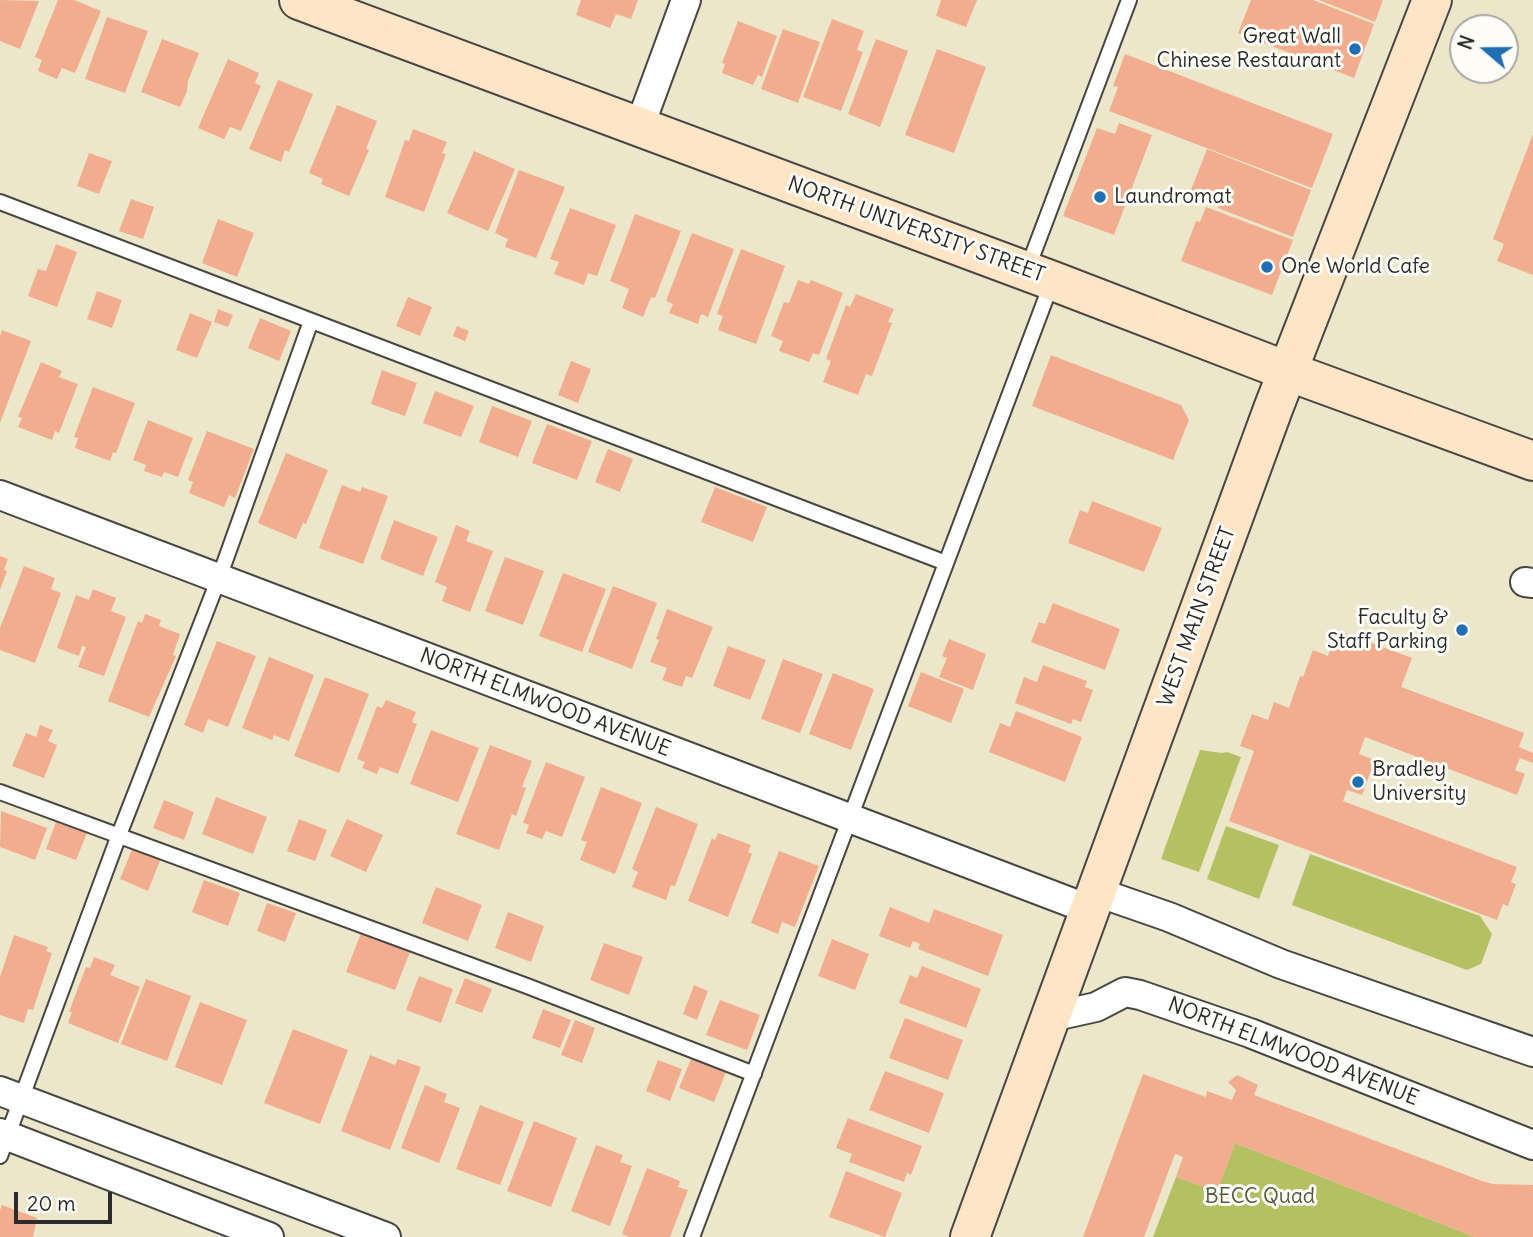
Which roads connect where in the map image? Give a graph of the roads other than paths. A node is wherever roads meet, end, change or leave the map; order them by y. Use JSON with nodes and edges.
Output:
{"nodes":[{"id":1,"x":299,"y":0,"type":"edge"},
{"id":2,"x":686,"y":0,"type":"edge"},
{"id":3,"x":1129,"y":0,"type":"edge"},
{"id":4,"x":1432,"y":0,"type":"edge"},
{"id":5,"x":639,"y":128,"type":"junction"},
{"id":6,"x":0,"y":202,"type":"edge"},
{"id":7,"x":1039,"y":276,"type":"junction"},
{"id":8,"x":311,"y":321,"type":"junction"},
{"id":9,"x":1287,"y":372,"type":"junction"},
{"id":10,"x":1533,"y":461,"type":"edge"},
{"id":11,"x":0,"y":495,"type":"edge"},
{"id":12,"x":946,"y":563,"type":"junction"},
{"id":13,"x":219,"y":578,"type":"junction"},
{"id":14,"x":0,"y":792,"type":"edge"},
{"id":15,"x":851,"y":820,"type":"junction"},
{"id":16,"x":119,"y":835,"type":"junction"},
{"id":17,"x":1094,"y":901,"type":"junction"},
{"id":18,"x":1051,"y":1017,"type":"junction"},
{"id":19,"x":1533,"y":1052,"type":"edge"},
{"id":20,"x":754,"y":1074,"type":"junction"},
{"id":21,"x":11,"y":1096,"type":"edge"},
{"id":22,"x":3,"y":1142,"type":"edge"},
{"id":23,"x":1533,"y":1145,"type":"edge"},
{"id":24,"x":269,"y":1237,"type":"edge"},
{"id":25,"x":386,"y":1237,"type":"edge"},
{"id":26,"x":692,"y":1237,"type":"edge"},
{"id":27,"x":970,"y":1237,"type":"edge"}],
"edges":[{"from":1,"to":5,"type":"main road","name":"NORTH UNIVERSITY STREET"},
{"from":2,"to":5,"type":"street"},
{"from":3,"to":7,"type":"lane"},
{"from":4,"to":9,"type":"main road","name":"WEST MAIN STREET"},
{"from":5,"to":7,"type":"main road","name":"NORTH UNIVERSITY STREET"},
{"from":6,"to":8,"type":"lane"},
{"from":7,"to":9,"type":"main road","name":"NORTH UNIVERSITY STREET"},
{"from":7,"to":12,"type":"lane"},
{"from":8,"to":12,"type":"lane"},
{"from":8,"to":13,"type":"lane"},
{"from":9,"to":10,"type":"main road","name":"NORTH UNIVERSITY STREET"},
{"from":9,"to":17,"type":"main road","name":"WEST MAIN STREET"},
{"from":11,"to":13,"type":"street","name":"NORTH ELMWOOD AVENUE"},
{"from":12,"to":15,"type":"lane"},
{"from":13,"to":15,"type":"street","name":"NORTH ELMWOOD AVENUE"},
{"from":13,"to":16,"type":"lane"},
{"from":14,"to":16,"type":"lane"},
{"from":15,"to":17,"type":"street","name":"NORTH ELMWOOD AVENUE"},
{"from":15,"to":20,"type":"lane"},
{"from":16,"to":20,"type":"lane"},
{"from":16,"to":21,"type":"lane"},
{"from":17,"to":18,"type":"main road","name":"WEST MAIN STREET"},
{"from":17,"to":19,"type":"street","name":"NORTH ELMWOOD AVENUE"},
{"from":18,"to":23,"type":"street","name":"NORTH ELMWOOD AVENUE"},
{"from":18,"to":27,"type":"main road","name":"WEST MAIN STREET"},
{"from":20,"to":26,"type":"lane"},
{"from":21,"to":22,"type":"lane"},
{"from":21,"to":25,"type":"street"},
{"from":22,"to":24,"type":"street"}]}
